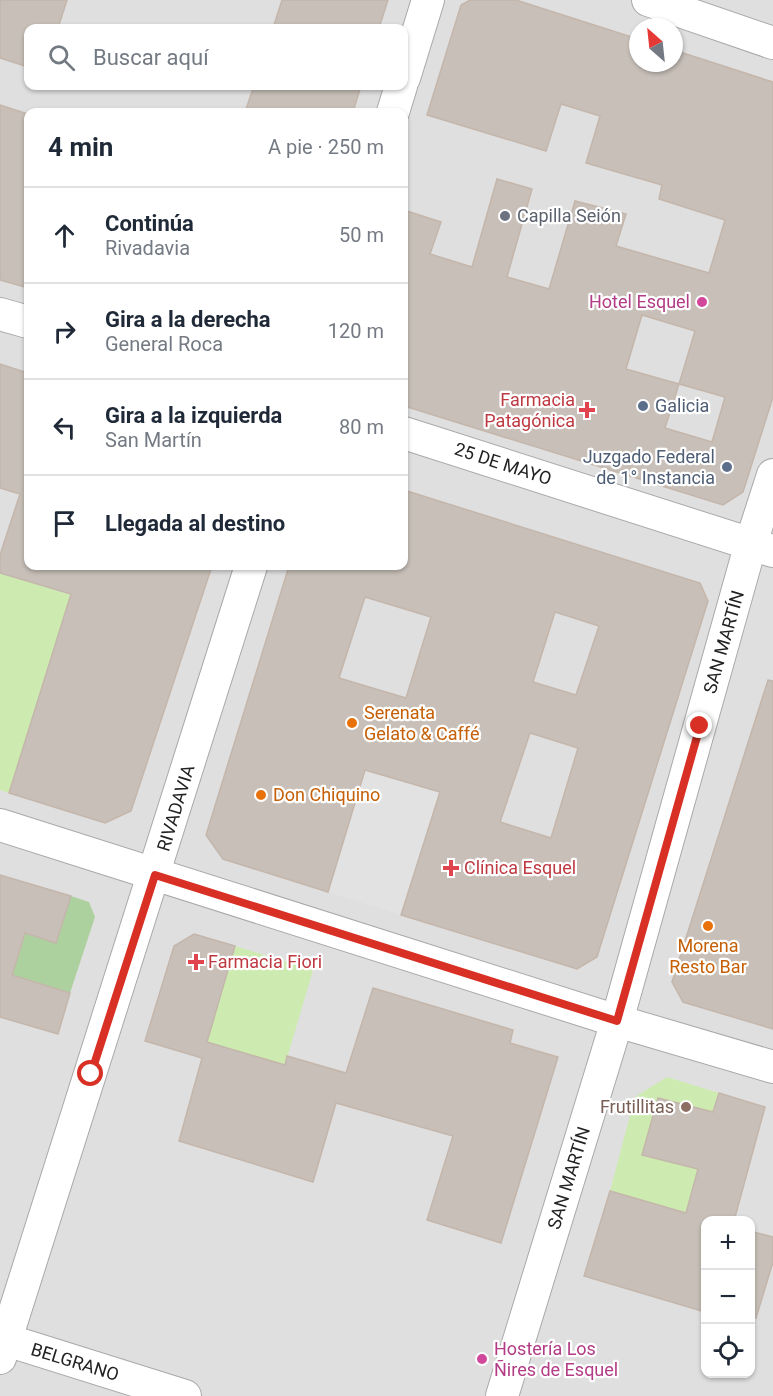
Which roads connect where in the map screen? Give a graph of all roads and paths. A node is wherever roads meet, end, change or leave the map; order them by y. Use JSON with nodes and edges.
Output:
{"nodes":[{"id":1,"x":428,"y":0,"type":"edge"},
{"id":2,"x":648,"y":0,"type":"edge"},
{"id":3,"x":773,"y":43,"type":"edge"},
{"id":4,"x":408,"y":65,"type":"edge"},
{"id":5,"x":400,"y":90,"type":"edge"},
{"id":6,"x":394,"y":108,"type":"edge"},
{"id":7,"x":0,"y":314,"type":"edge"},
{"id":8,"x":24,"y":321,"type":"edge"},
{"id":9,"x":408,"y":433,"type":"edge"},
{"id":10,"x":773,"y":475,"type":"edge"},
{"id":11,"x":762,"y":547,"type":"edge"},
{"id":12,"x":251,"y":570,"type":"edge"},
{"id":13,"x":0,"y":825,"type":"edge"},
{"id":14,"x":155,"y":875,"type":"junction"},
{"id":15,"x":617,"y":1021,"type":"junction"},
{"id":16,"x":773,"y":1067,"type":"edge"},
{"id":17,"x":2,"y":1345,"type":"edge"},
{"id":18,"x":185,"y":1396,"type":"edge"},
{"id":19,"x":502,"y":1396,"type":"edge"}],
"edges":[{"from":1,"to":4,"type":"street"},
{"from":2,"to":3,"type":"street"},
{"from":5,"to":6,"type":"street"},
{"from":7,"to":8,"type":"street"},
{"from":9,"to":11,"type":"street","name":"25 DE MAYO"},
{"from":10,"to":11,"type":"street","name":"SAN MARTÍN"},
{"from":11,"to":15,"type":"street","name":"SAN MARTÍN"},
{"from":12,"to":14,"type":"street","name":"RIVADAVIA"},
{"from":13,"to":14,"type":"street"},
{"from":14,"to":15,"type":"street"},
{"from":14,"to":17,"type":"street","name":"RIVADAVIA"},
{"from":15,"to":16,"type":"street"},
{"from":15,"to":19,"type":"street","name":"SAN MARTÍN"},
{"from":17,"to":18,"type":"street","name":"BELGRANO"}]}
